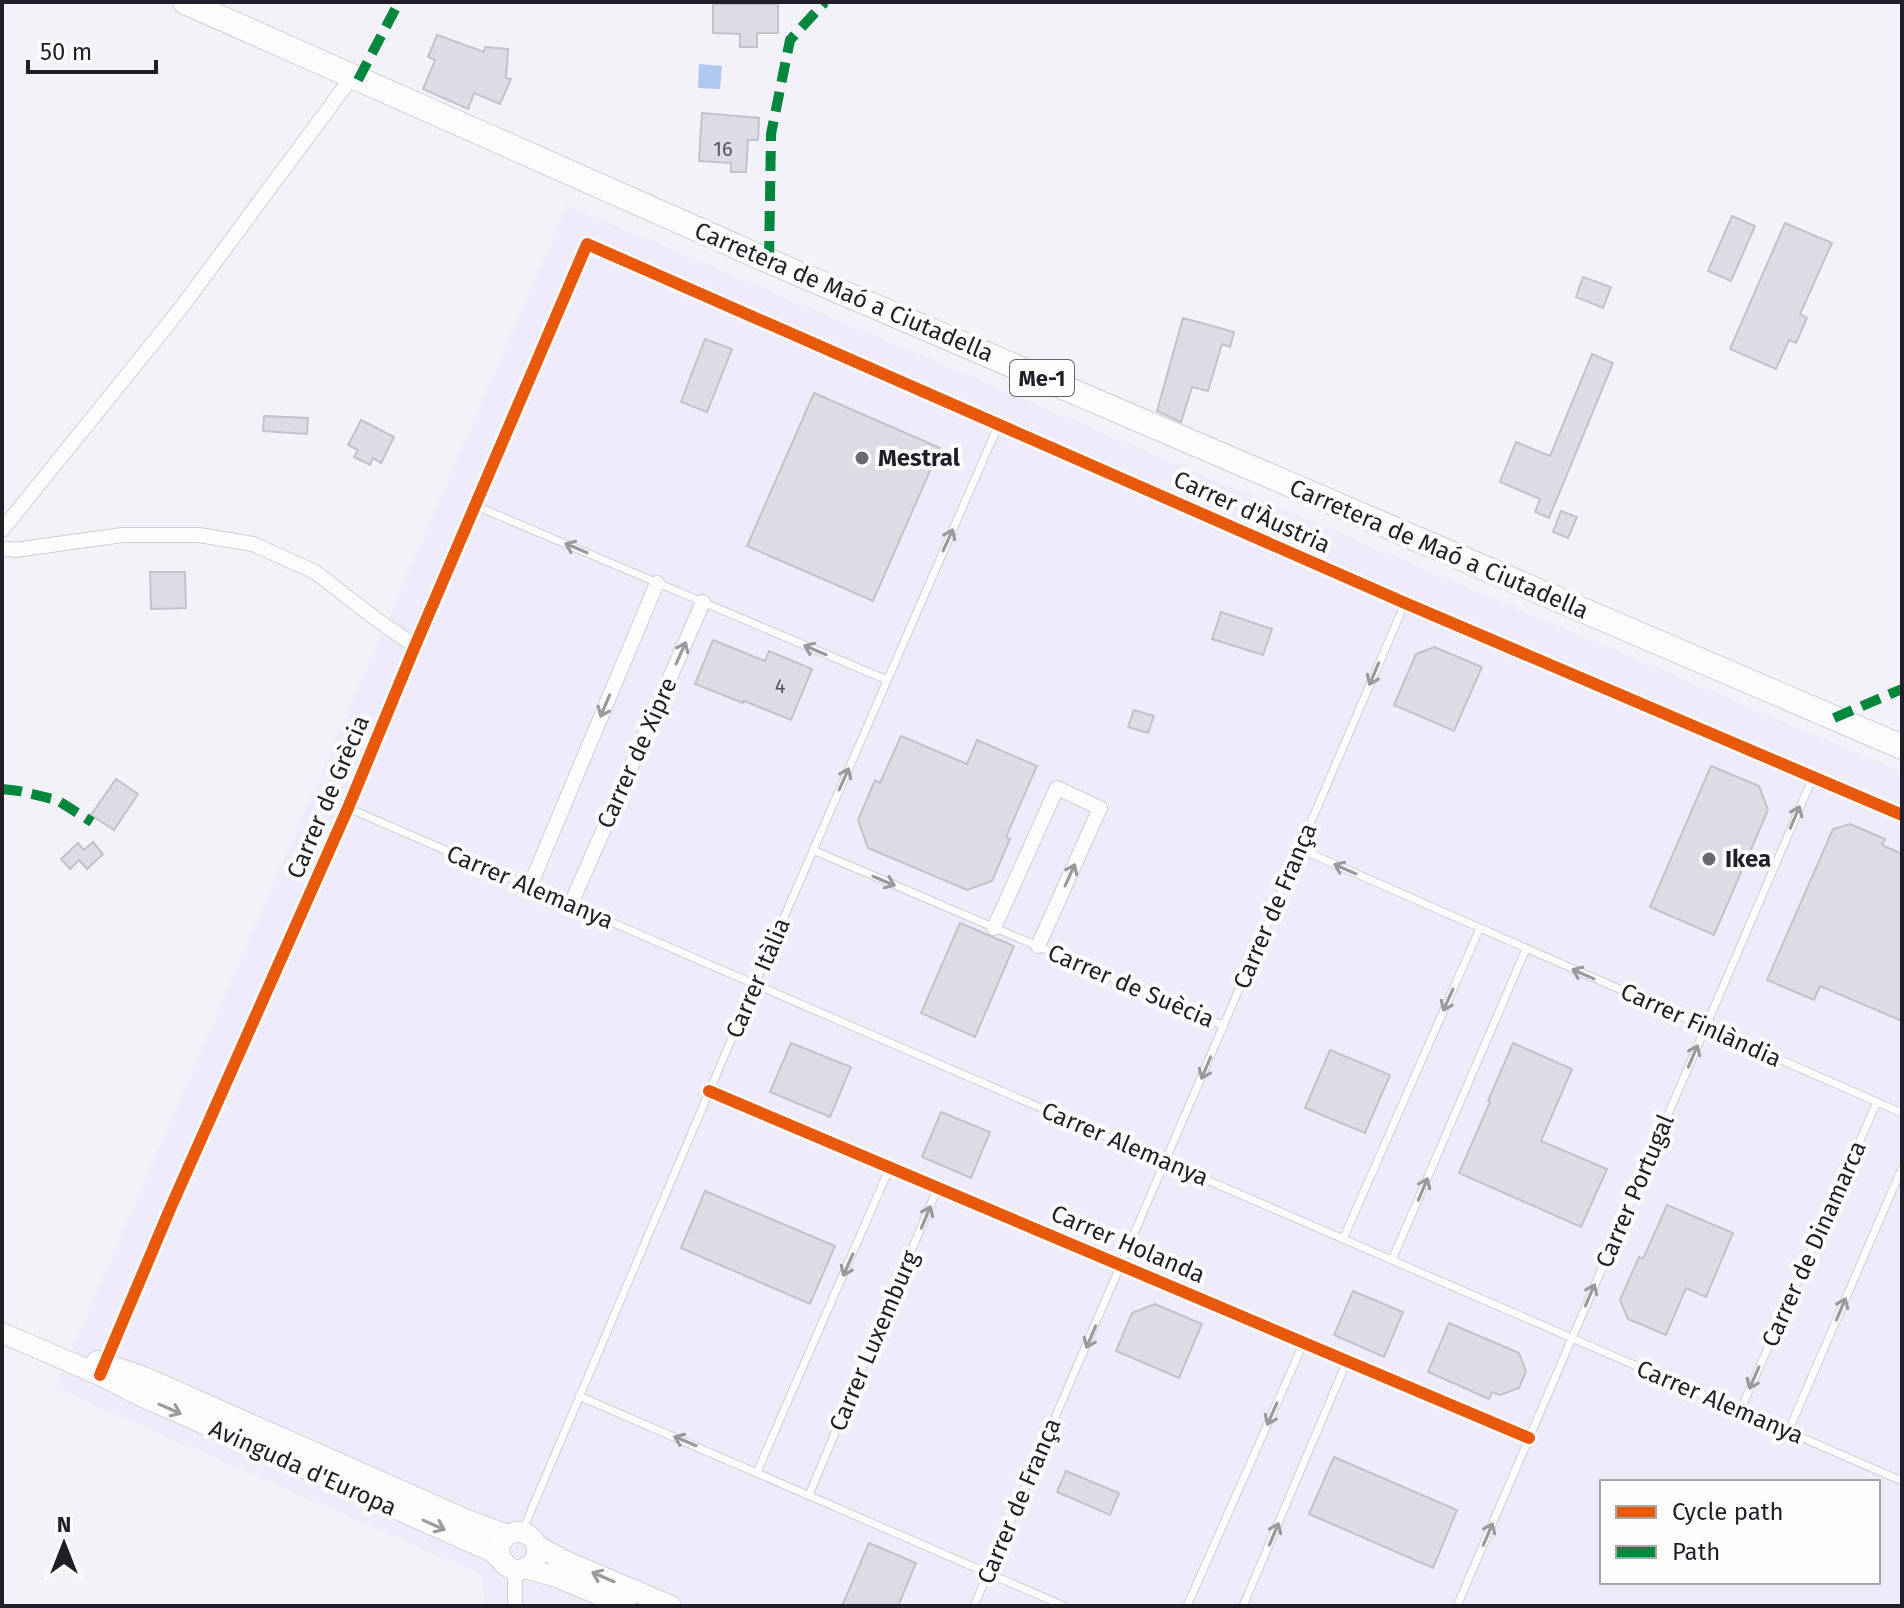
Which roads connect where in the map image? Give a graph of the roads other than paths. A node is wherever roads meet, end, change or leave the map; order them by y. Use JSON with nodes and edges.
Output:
{"nodes":[{"id":1,"x":185,"y":2,"type":"edge"},
{"id":2,"x":352,"y":77,"type":"junction"},
{"id":3,"x":587,"y":244,"type":"joint"},
{"id":4,"x":998,"y":426,"type":"junction"},
{"id":5,"x":476,"y":506,"type":"junction"},
{"id":6,"x":2,"y":530,"type":"edge"},
{"id":7,"x":2,"y":548,"type":"edge"},
{"id":8,"x":657,"y":583,"type":"junction"},
{"id":9,"x":703,"y":602,"type":"junction"},
{"id":10,"x":1405,"y":603,"type":"junction"},
{"id":11,"x":415,"y":646,"type":"junction"},
{"id":12,"x":887,"y":680,"type":"junction"},
{"id":13,"x":1902,"y":747,"type":"edge"},
{"id":14,"x":1813,"y":777,"type":"junction"},
{"id":15,"x":348,"y":808,"type":"junction"},
{"id":16,"x":1902,"y":815,"type":"edge"},
{"id":17,"x":1300,"y":849,"type":"junction"},
{"id":18,"x":813,"y":850,"type":"junction"},
{"id":19,"x":530,"y":886,"type":"junction"},
{"id":20,"x":571,"y":904,"type":"junction"},
{"id":21,"x":994,"y":928,"type":"junction"},
{"id":22,"x":1480,"y":928,"type":"junction"},
{"id":23,"x":1038,"y":946,"type":"junction"},
{"id":24,"x":1526,"y":949,"type":"junction"},
{"id":25,"x":755,"y":984,"type":"junction"},
{"id":26,"x":1224,"y":1026,"type":"junction"},
{"id":27,"x":1705,"y":1028,"type":"junction"},
{"id":28,"x":709,"y":1091,"type":"junction"},
{"id":29,"x":1877,"y":1102,"type":"junction"},
{"id":30,"x":1902,"y":1113,"type":"edge"},
{"id":31,"x":1166,"y":1162,"type":"junction"},
{"id":32,"x":890,"y":1167,"type":"junction"},
{"id":33,"x":1902,"y":1168,"type":"edge"},
{"id":34,"x":938,"y":1187,"type":"junction"},
{"id":35,"x":1343,"y":1239,"type":"junction"},
{"id":36,"x":1392,"y":1260,"type":"junction"},
{"id":37,"x":1122,"y":1265,"type":"junction"},
{"id":38,"x":2,"y":1319,"type":"edge"},
{"id":39,"x":2,"y":1333,"type":"edge"},
{"id":40,"x":1572,"y":1338,"type":"junction"},
{"id":41,"x":1304,"y":1342,"type":"junction"},
{"id":42,"x":1348,"y":1361,"type":"junction"},
{"id":43,"x":102,"y":1370,"type":"junction"},
{"id":44,"x":579,"y":1396,"type":"junction"},
{"id":45,"x":1740,"y":1411,"type":"junction"},
{"id":46,"x":1788,"y":1432,"type":"junction"},
{"id":47,"x":1529,"y":1438,"type":"junction"},
{"id":48,"x":757,"y":1472,"type":"junction"},
{"id":49,"x":1902,"y":1481,"type":"edge"},
{"id":50,"x":809,"y":1495,"type":"junction"},
{"id":51,"x":522,"y":1537,"type":"junction"},
{"id":52,"x":515,"y":1566,"type":"junction"},
{"id":53,"x":988,"y":1573,"type":"junction"},
{"id":54,"x":515,"y":1606,"type":"edge"},
{"id":55,"x":626,"y":1606,"type":"edge"},
{"id":56,"x":671,"y":1606,"type":"edge"},
{"id":57,"x":974,"y":1606,"type":"edge"},
{"id":58,"x":1064,"y":1606,"type":"edge"},
{"id":59,"x":1187,"y":1606,"type":"edge"},
{"id":60,"x":1243,"y":1606,"type":"edge"},
{"id":61,"x":1457,"y":1606,"type":"edge"}],
"edges":[{"from":1,"to":2,"type":"main road","name":"Carretera de Maó a Ciutadella","number":"Me-1"},
{"from":2,"to":6,"type":"street"},
{"from":2,"to":13,"type":"main road","name":"Carretera de Maó a Ciutadella","number":"Me-1"},
{"from":3,"to":4,"type":"street","name":"Carrer d'Àustria"},
{"from":3,"to":5,"type":"street","name":"Carrer de Grècia"},
{"from":4,"to":10,"type":"street","name":"Carrer d'Àustria"},
{"from":12,"to":4,"type":"lane","name":"Carrer Itàlia","one_way":true},
{"from":8,"to":5,"type":"lane","one_way":true},
{"from":5,"to":11,"type":"street","name":"Carrer de Grècia"},
{"from":7,"to":11,"type":"street"},
{"from":8,"to":9,"type":"lane"},
{"from":8,"to":19,"type":"street","name":"Carrer de Xipre","one_way":true},
{"from":12,"to":9,"type":"lane","one_way":true},
{"from":20,"to":9,"type":"street","name":"Carrer de Xipre","one_way":true},
{"from":10,"to":14,"type":"street","name":"Carrer d'Àustria"},
{"from":10,"to":17,"type":"lane","name":"Carrer de França","one_way":true},
{"from":11,"to":15,"type":"street","name":"Carrer de Grècia"},
{"from":18,"to":12,"type":"lane","name":"Carrer Itàlia","one_way":true},
{"from":14,"to":16,"type":"street","name":"Carrer d'Àustria"},
{"from":27,"to":14,"type":"lane","name":"Carrer Portugal","one_way":true},
{"from":15,"to":19,"type":"lane","name":"Carrer Alemanya"},
{"from":15,"to":43,"type":"street","name":"Carrer de Grècia"},
{"from":22,"to":17,"type":"lane","name":"Carrer Finlàndia","one_way":true},
{"from":17,"to":26,"type":"lane","name":"Carrer de França"},
{"from":18,"to":21,"type":"lane","name":"Carrer de Suècia","one_way":true},
{"from":18,"to":25,"type":"lane","name":"Carrer Itàlia"},
{"from":19,"to":20,"type":"lane","name":"Carrer Alemanya"},
{"from":20,"to":25,"type":"lane","name":"Carrer Alemanya"},
{"from":21,"to":23,"type":"lane","name":"Carrer de Suècia"},
{"from":23,"to":21,"type":"street","name":"Carrer de Suècia","one_way":true},
{"from":22,"to":24,"type":"lane","name":"Carrer Finlàndia"},
{"from":22,"to":35,"type":"lane","one_way":true},
{"from":23,"to":26,"type":"lane","name":"Carrer de Suècia"},
{"from":27,"to":24,"type":"lane","name":"Carrer Finlàndia","one_way":true},
{"from":36,"to":24,"type":"lane","one_way":true},
{"from":25,"to":28,"type":"lane","name":"Carrer Itàlia"},
{"from":25,"to":31,"type":"lane","name":"Carrer Alemanya"},
{"from":26,"to":31,"type":"lane","name":"Carrer de França","one_way":true},
{"from":27,"to":29,"type":"lane","name":"Carrer Finlàndia"},
{"from":40,"to":27,"type":"lane","name":"Carrer Portugal","one_way":true},
{"from":28,"to":32,"type":"street","name":"Carrer Holanda"},
{"from":28,"to":44,"type":"lane","name":"Carrer Itàlia"},
{"from":29,"to":30,"type":"lane"},
{"from":29,"to":45,"type":"lane","name":"Carrer de Dinamarca","one_way":true},
{"from":31,"to":35,"type":"lane","name":"Carrer Alemanya"},
{"from":31,"to":37,"type":"lane","name":"Carrer de França"},
{"from":32,"to":34,"type":"street","name":"Carrer Holanda"},
{"from":32,"to":48,"type":"lane","one_way":true},
{"from":46,"to":33,"type":"lane","name":"Carrer de Dinamarca","one_way":true},
{"from":34,"to":37,"type":"street","name":"Carrer Holanda"},
{"from":50,"to":34,"type":"lane","name":"Carrer Luxemburg","one_way":true},
{"from":35,"to":36,"type":"lane","name":"Carrer Alemanya"},
{"from":36,"to":40,"type":"lane","name":"Carrer Alemanya"},
{"from":37,"to":41,"type":"street","name":"Carrer Holanda"},
{"from":37,"to":53,"type":"lane","name":"Carrer de França","one_way":true},
{"from":38,"to":43,"type":"street"},
{"from":39,"to":43,"type":"street"},
{"from":40,"to":45,"type":"lane","name":"Carrer Alemanya"},
{"from":40,"to":47,"type":"lane","name":"Carrer Portugal"},
{"from":41,"to":42,"type":"street","name":"Carrer Holanda"},
{"from":41,"to":59,"type":"lane","one_way":true},
{"from":42,"to":47,"type":"street","name":"Carrer Holanda"},
{"from":60,"to":42,"type":"lane","one_way":true},
{"from":43,"to":51,"type":"street","name":"Avinguda d'Europa"},
{"from":43,"to":52,"type":"street","name":"Avinguda d'Europa","one_way":true},
{"from":48,"to":44,"type":"lane","one_way":true},
{"from":44,"to":51,"type":"lane","name":"Carrer Itàlia"},
{"from":45,"to":46,"type":"lane","name":"Carrer Alemanya"},
{"from":46,"to":49,"type":"lane","name":"Carrer Alemanya"},
{"from":61,"to":47,"type":"lane","name":"Carrer Portugal","one_way":true},
{"from":48,"to":50,"type":"lane"},
{"from":50,"to":53,"type":"lane"},
{"from":51,"to":52,"type":"street"},
{"from":51,"to":52,"type":"street"},
{"from":56,"to":51,"type":"street","name":"Avinguda d'Europa","one_way":true},
{"from":52,"to":54,"type":"street"},
{"from":52,"to":55,"type":"street","name":"Avinguda d'Europa"},
{"from":53,"to":57,"type":"lane","name":"Carrer de França"},
{"from":53,"to":58,"type":"lane"}]}
